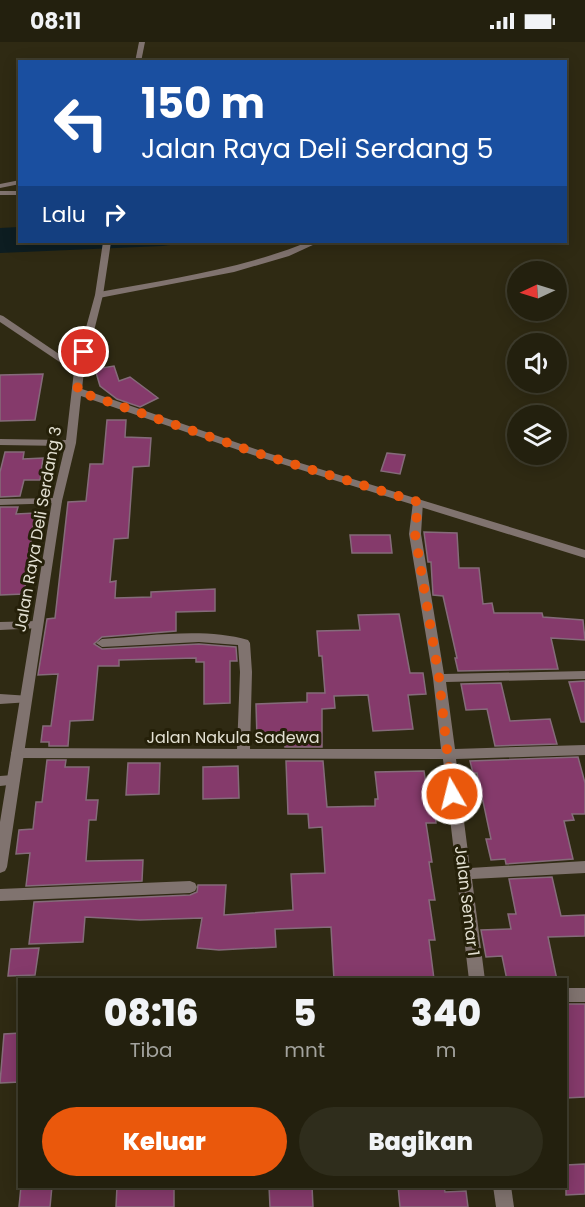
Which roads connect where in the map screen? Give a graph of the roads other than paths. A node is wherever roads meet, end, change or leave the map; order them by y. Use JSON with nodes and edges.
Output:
{"nodes":[{"id":1,"x":142,"y":42,"type":"edge"},
{"id":2,"x":138,"y":60,"type":"edge"},
{"id":3,"x":18,"y":182,"type":"edge"},
{"id":4,"x":0,"y":186,"type":"edge"},
{"id":5,"x":0,"y":193,"type":"edge"},
{"id":6,"x":18,"y":193,"type":"edge"},
{"id":7,"x":107,"y":243,"type":"edge"},
{"id":8,"x":311,"y":244,"type":"dead end"},
{"id":9,"x":99,"y":295,"type":"junction"},
{"id":10,"x":0,"y":318,"type":"edge"},
{"id":11,"x":79,"y":371,"type":"junction"},
{"id":12,"x":77,"y":391,"type":"junction"},
{"id":13,"x":0,"y":442,"type":"edge"},
{"id":14,"x":71,"y":443,"type":"junction"},
{"id":15,"x":57,"y":501,"type":"junction"},
{"id":16,"x":0,"y":502,"type":"edge"},
{"id":17,"x":417,"y":506,"type":"junction"},
{"id":18,"x":585,"y":554,"type":"edge"},
{"id":19,"x":37,"y":625,"type":"junction"},
{"id":20,"x":0,"y":626,"type":"edge"},
{"id":21,"x":102,"y":643,"type":"dead end"},
{"id":22,"x":585,"y":675,"type":"edge"},
{"id":23,"x":439,"y":678,"type":"junction"},
{"id":24,"x":0,"y":699,"type":"edge"},
{"id":25,"x":26,"y":699,"type":"junction"},
{"id":26,"x":585,"y":750,"type":"edge"},
{"id":27,"x":18,"y":753,"type":"junction"},
{"id":28,"x":243,"y":753,"type":"junction"},
{"id":29,"x":447,"y":754,"type":"junction"},
{"id":30,"x":7,"y":780,"type":"edge"},
{"id":31,"x":0,"y":867,"type":"edge"},
{"id":32,"x":585,"y":867,"type":"edge"},
{"id":33,"x":463,"y":874,"type":"junction"},
{"id":34,"x":190,"y":887,"type":"dead end"},
{"id":35,"x":0,"y":896,"type":"edge"},
{"id":36,"x":477,"y":978,"type":"edge"},
{"id":37,"x":567,"y":995,"type":"edge"},
{"id":38,"x":585,"y":995,"type":"edge"},
{"id":39,"x":502,"y":1188,"type":"edge"},
{"id":40,"x":505,"y":1207,"type":"edge"}],
"edges":[{"from":1,"to":2,"type":"street"},
{"from":3,"to":4,"type":"street"},
{"from":5,"to":6,"type":"street"},
{"from":7,"to":9,"type":"street","name":"Jalan Raya Deli Serdang 3"},
{"from":8,"to":9,"type":"street"},
{"from":9,"to":11,"type":"street","name":"Jalan Raya Deli Serdang 3"},
{"from":10,"to":11,"type":"street"},
{"from":11,"to":12,"type":"street","name":"Jalan Raya Deli Serdang 3"},
{"from":12,"to":14,"type":"street","name":"Jalan Raya Deli Serdang 3"},
{"from":12,"to":17,"type":"street"},
{"from":13,"to":14,"type":"street"},
{"from":14,"to":15,"type":"street","name":"Jalan Raya Deli Serdang 3"},
{"from":15,"to":16,"type":"street"},
{"from":15,"to":19,"type":"street","name":"Jalan Raya Deli Serdang 3"},
{"from":17,"to":18,"type":"street"},
{"from":17,"to":23,"type":"street","name":"Jalan Semar 1"},
{"from":19,"to":20,"type":"street"},
{"from":19,"to":25,"type":"street","name":"Jalan Raya Deli Serdang 3"},
{"from":21,"to":28,"type":"street"},
{"from":22,"to":23,"type":"street"},
{"from":23,"to":29,"type":"street","name":"Jalan Semar 1"},
{"from":24,"to":25,"type":"street"},
{"from":25,"to":27,"type":"street","name":"Jalan Raya Deli Serdang 3"},
{"from":26,"to":29,"type":"street","name":"Jalan Nakula Sadewa"},
{"from":27,"to":28,"type":"street","name":"Jalan Nakula Sadewa"},
{"from":27,"to":30,"type":"street","name":"Jalan Raya Deli Serdang 3"},
{"from":28,"to":29,"type":"street","name":"Jalan Nakula Sadewa"},
{"from":29,"to":33,"type":"street","name":"Jalan Semar 1"},
{"from":30,"to":31,"type":"street","name":"Jalan Raya Deli Serdang 3"},
{"from":32,"to":33,"type":"street"},
{"from":33,"to":36,"type":"street","name":"Jalan Semar 1"},
{"from":34,"to":35,"type":"street"},
{"from":37,"to":38,"type":"street"},
{"from":39,"to":40,"type":"street"}]}
